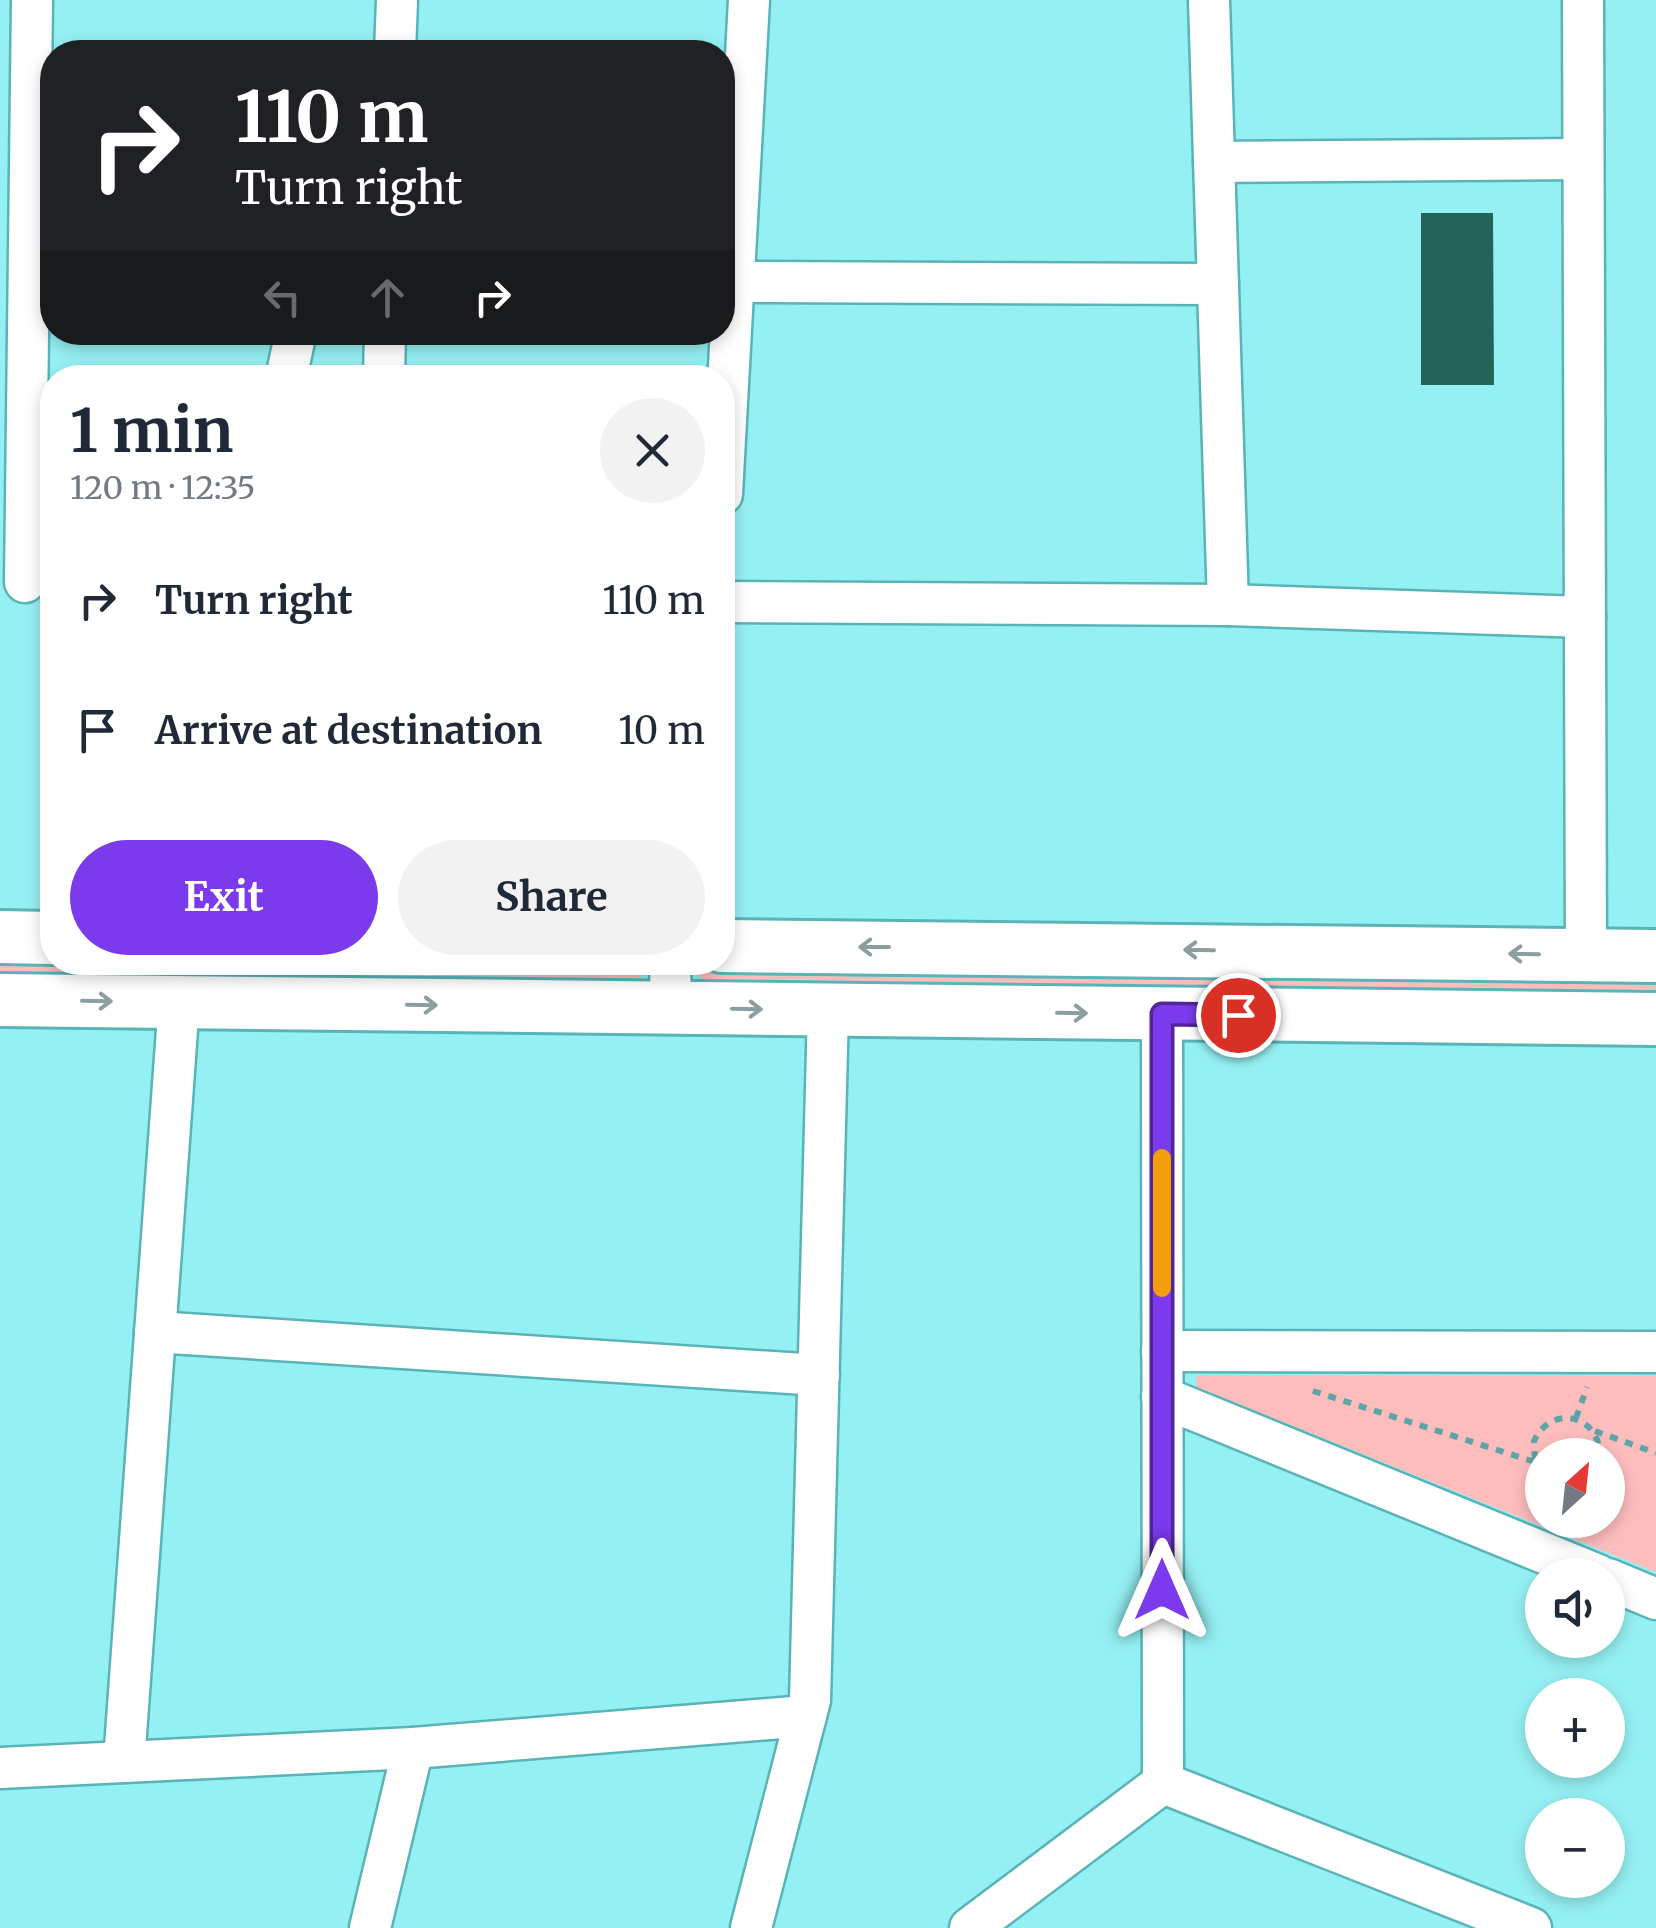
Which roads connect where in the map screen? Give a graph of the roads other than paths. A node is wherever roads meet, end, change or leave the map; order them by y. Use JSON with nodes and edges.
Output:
{"nodes":[{"id":1,"x":32,"y":0,"type":"edge"},
{"id":2,"x":397,"y":0,"type":"edge"},
{"id":3,"x":749,"y":0,"type":"edge"},
{"id":4,"x":1209,"y":0,"type":"edge"},
{"id":5,"x":1582,"y":0,"type":"edge"},
{"id":6,"x":395,"y":40,"type":"edge"},
{"id":7,"x":1583,"y":158,"type":"junction"},
{"id":8,"x":30,"y":161,"type":"junction"},
{"id":9,"x":1214,"y":162,"type":"junction"},
{"id":10,"x":0,"y":255,"type":"edge"},
{"id":11,"x":735,"y":263,"type":"edge"},
{"id":12,"x":735,"y":282,"type":"edge"},
{"id":13,"x":1218,"y":284,"type":"junction"},
{"id":14,"x":26,"y":583,"type":"edge"},
{"id":15,"x":735,"y":602,"type":"edge"},
{"id":16,"x":1228,"y":605,"type":"junction"},
{"id":17,"x":1585,"y":617,"type":"junction"},
{"id":18,"x":0,"y":937,"type":"edge"},
{"id":19,"x":40,"y":938,"type":"edge"},
{"id":20,"x":735,"y":946,"type":"edge"},
{"id":21,"x":1586,"y":955,"type":"junction"},
{"id":22,"x":1656,"y":956,"type":"edge"},
{"id":23,"x":670,"y":985,"type":"edge"},
{"id":24,"x":0,"y":1000,"type":"edge"},
{"id":25,"x":178,"y":1002,"type":"junction"},
{"id":26,"x":828,"y":1010,"type":"junction"},
{"id":27,"x":1162,"y":1014,"type":"junction"},
{"id":28,"x":1656,"y":1019,"type":"edge"},
{"id":29,"x":155,"y":1332,"type":"junction"},
{"id":30,"x":1162,"y":1351,"type":"junction"},
{"id":31,"x":1656,"y":1352,"type":"edge"},
{"id":32,"x":818,"y":1375,"type":"junction"},
{"id":33,"x":1162,"y":1397,"type":"junction"},
{"id":34,"x":1556,"y":1558,"type":"edge"},
{"id":35,"x":1625,"y":1586,"type":"edge"},
{"id":36,"x":1656,"y":1599,"type":"edge"},
{"id":37,"x":806,"y":1716,"type":"junction"},
{"id":38,"x":413,"y":1748,"type":"junction"},
{"id":39,"x":124,"y":1762,"type":"junction"},
{"id":40,"x":0,"y":1768,"type":"edge"},
{"id":41,"x":1162,"y":1783,"type":"junction"},
{"id":42,"x":370,"y":1928,"type":"edge"},
{"id":43,"x":751,"y":1928,"type":"edge"},
{"id":44,"x":970,"y":1928,"type":"edge"},
{"id":45,"x":1531,"y":1928,"type":"edge"}],
"edges":[{"from":1,"to":8,"type":"street"},
{"from":2,"to":6,"type":"street"},
{"from":3,"to":11,"type":"street"},
{"from":4,"to":9,"type":"street"},
{"from":5,"to":7,"type":"street"},
{"from":7,"to":9,"type":"street"},
{"from":7,"to":17,"type":"street"},
{"from":8,"to":10,"type":"street"},
{"from":8,"to":14,"type":"street"},
{"from":9,"to":13,"type":"street"},
{"from":12,"to":13,"type":"street"},
{"from":13,"to":16,"type":"street"},
{"from":15,"to":16,"type":"street"},
{"from":16,"to":17,"type":"street"},
{"from":17,"to":21,"type":"street"},
{"from":18,"to":19,"type":"main road"},
{"from":21,"to":20,"type":"main road","one_way":true},
{"from":21,"to":22,"type":"main road"},
{"from":25,"to":23,"type":"main road","one_way":true},
{"from":23,"to":26,"type":"main road","one_way":true},
{"from":24,"to":25,"type":"main road","one_way":true},
{"from":25,"to":29,"type":"street"},
{"from":26,"to":27,"type":"main road","one_way":true},
{"from":26,"to":32,"type":"street"},
{"from":27,"to":28,"type":"main road"},
{"from":27,"to":30,"type":"street"},
{"from":29,"to":32,"type":"street"},
{"from":29,"to":39,"type":"street"},
{"from":30,"to":31,"type":"street"},
{"from":30,"to":33,"type":"street"},
{"from":32,"to":37,"type":"street"},
{"from":33,"to":34,"type":"street"},
{"from":33,"to":41,"type":"street"},
{"from":35,"to":36,"type":"street"},
{"from":37,"to":38,"type":"street"},
{"from":37,"to":43,"type":"street"},
{"from":38,"to":39,"type":"street"},
{"from":38,"to":42,"type":"street"},
{"from":39,"to":40,"type":"street"},
{"from":41,"to":44,"type":"street"},
{"from":41,"to":45,"type":"street"}]}
